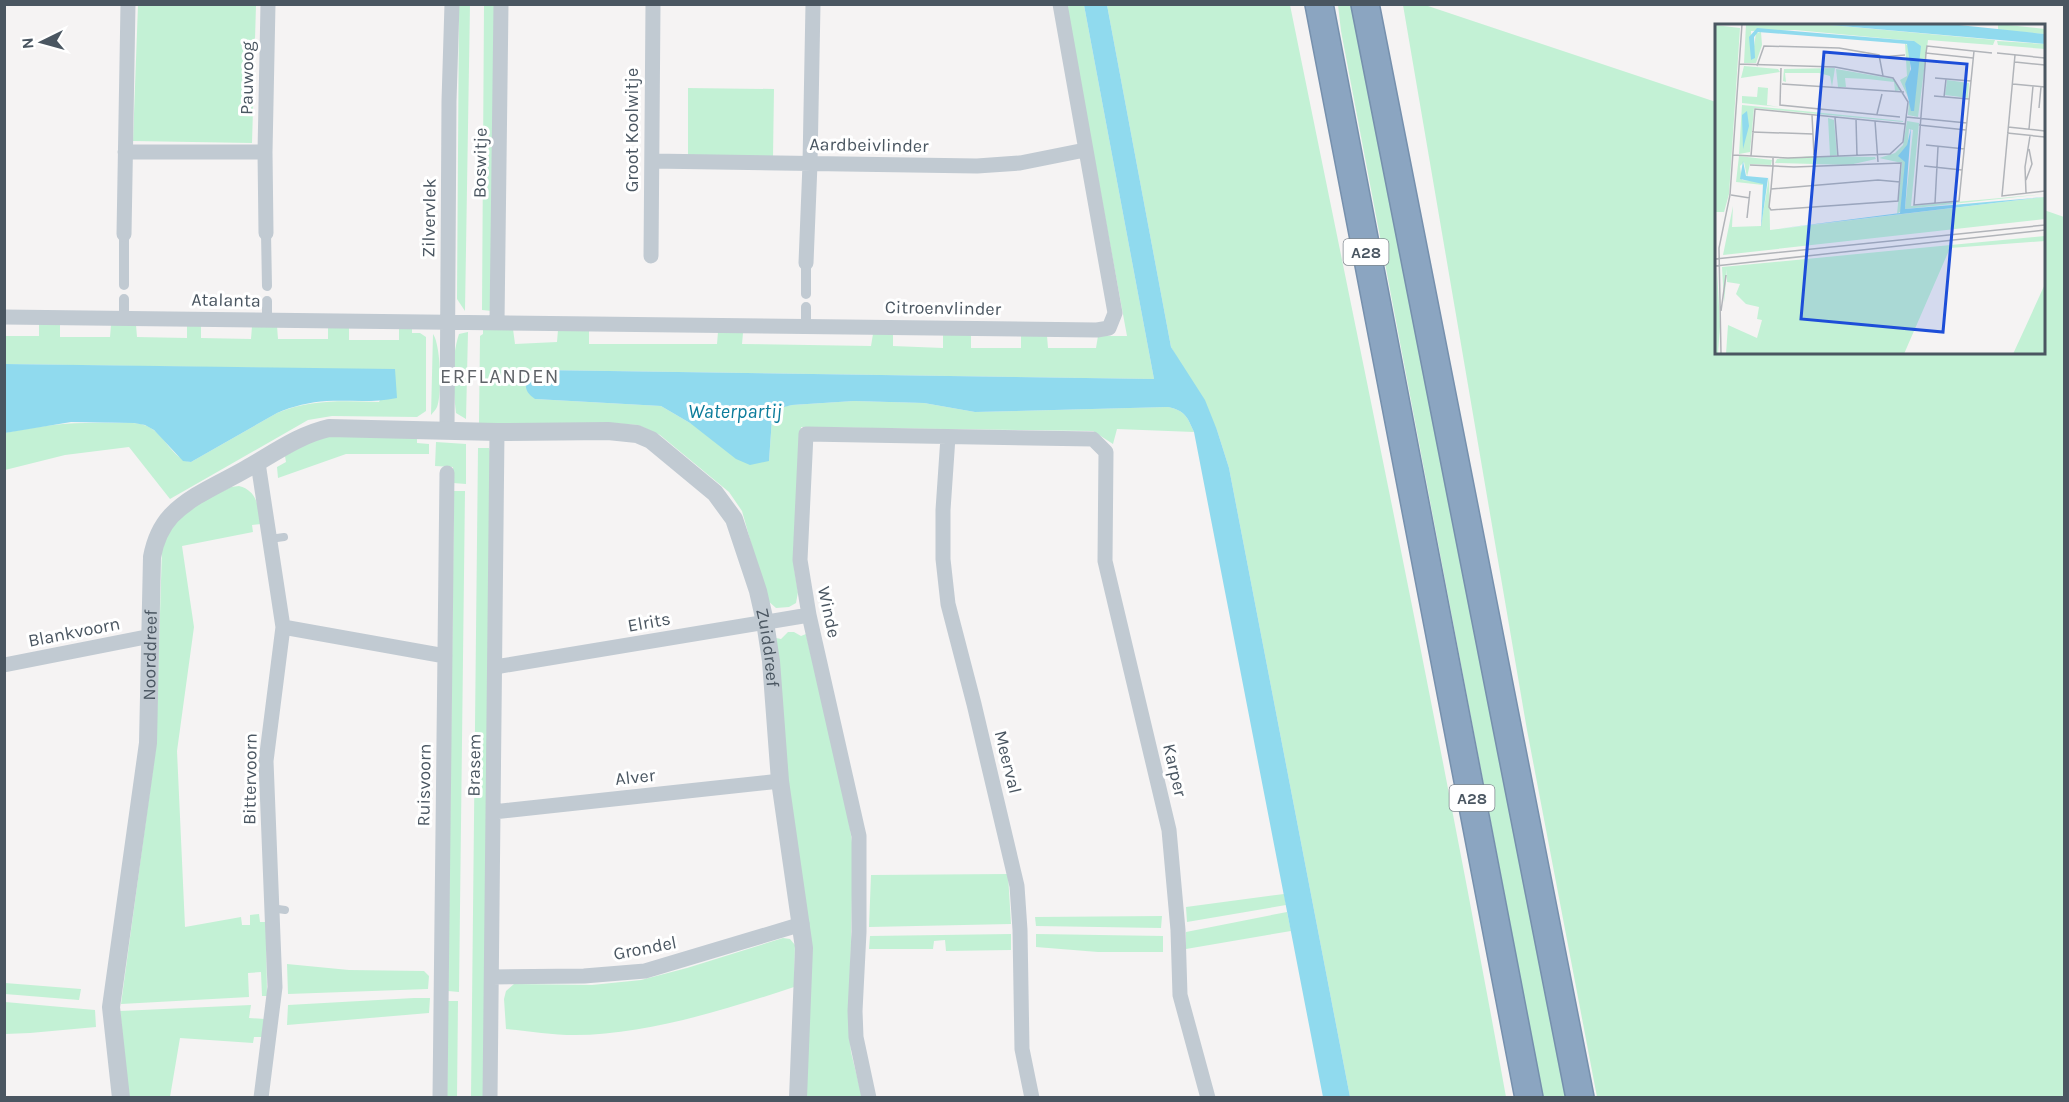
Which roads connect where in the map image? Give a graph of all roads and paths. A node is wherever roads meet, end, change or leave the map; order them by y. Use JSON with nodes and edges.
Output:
{"nodes":[{"id":1,"x":128,"y":4,"type":"edge"},
{"id":2,"x":268,"y":4,"type":"edge"},
{"id":3,"x":452,"y":4,"type":"edge"},
{"id":4,"x":501,"y":4,"type":"edge"},
{"id":5,"x":653,"y":4,"type":"edge"},
{"id":6,"x":813,"y":4,"type":"edge"},
{"id":7,"x":1060,"y":4,"type":"edge"},
{"id":8,"x":1319,"y":4,"type":"edge"},
{"id":9,"x":1365,"y":4,"type":"edge"},
{"id":10,"x":1383,"y":4,"type":"edge"},
{"id":11,"x":1086,"y":150,"type":"junction"},
{"id":12,"x":125,"y":152,"type":"junction"},
{"id":13,"x":265,"y":152,"type":"junction"},
{"id":14,"x":652,"y":161,"type":"junction"},
{"id":15,"x":810,"y":164,"type":"junction"},
{"id":16,"x":1402,"y":187,"type":"junction"},
{"id":17,"x":266,"y":233,"type":"joint"},
{"id":18,"x":124,"y":234,"type":"joint"},
{"id":19,"x":651,"y":256,"type":"dead end"},
{"id":20,"x":806,"y":263,"type":"joint"},
{"id":21,"x":124,"y":285,"type":"dead end"},
{"id":22,"x":267,"y":286,"type":"dead end"},
{"id":23,"x":806,"y":294,"type":"dead end"},
{"id":24,"x":124,"y":299,"type":"dead end"},
{"id":25,"x":267,"y":301,"type":"dead end"},
{"id":26,"x":806,"y":307,"type":"dead end"},
{"id":27,"x":4,"y":317,"type":"edge"},
{"id":28,"x":124,"y":318,"type":"junction"},
{"id":29,"x":267,"y":320,"type":"junction"},
{"id":30,"x":447,"y":322,"type":"junction"},
{"id":31,"x":497,"y":322,"type":"junction"},
{"id":32,"x":806,"y":325,"type":"junction"},
{"id":33,"x":447,"y":431,"type":"junction"},
{"id":34,"x":497,"y":432,"type":"junction"},
{"id":35,"x":948,"y":436,"type":"junction"},
{"id":36,"x":1106,"y":452,"type":"joint"},
{"id":37,"x":258,"y":463,"type":"junction"},
{"id":38,"x":447,"y":473,"type":"dead end"},
{"id":39,"x":809,"y":615,"type":"junction"},
{"id":40,"x":765,"y":622,"type":"junction"},
{"id":41,"x":283,"y":627,"type":"junction"},
{"id":42,"x":151,"y":636,"type":"junction"},
{"id":43,"x":445,"y":656,"type":"junction"},
{"id":44,"x":4,"y":665,"type":"edge"},
{"id":45,"x":495,"y":667,"type":"junction"},
{"id":46,"x":780,"y":782,"type":"junction"},
{"id":47,"x":494,"y":812,"type":"junction"},
{"id":48,"x":801,"y":924,"type":"junction"},
{"id":49,"x":492,"y":977,"type":"junction"},
{"id":50,"x":121,"y":1098,"type":"edge"},
{"id":51,"x":261,"y":1098,"type":"edge"},
{"id":52,"x":440,"y":1098,"type":"edge"},
{"id":53,"x":490,"y":1098,"type":"edge"},
{"id":54,"x":798,"y":1098,"type":"edge"},
{"id":55,"x":869,"y":1098,"type":"edge"},
{"id":56,"x":1032,"y":1098,"type":"edge"},
{"id":57,"x":1208,"y":1098,"type":"edge"},
{"id":58,"x":1529,"y":1098,"type":"edge"},
{"id":59,"x":1580,"y":1098,"type":"edge"}],
"edges":[{"from":1,"to":12,"type":"street"},
{"from":2,"to":13,"type":"street","name":"Pauwoog"},
{"from":3,"to":30,"type":"street","name":"Zilvervlek"},
{"from":4,"to":31,"type":"street","name":"Boswitje"},
{"from":5,"to":14,"type":"street","name":"Groot Koolwitje"},
{"from":6,"to":15,"type":"street"},
{"from":7,"to":11,"type":"street","name":"Citroenvlinder"},
{"from":8,"to":58,"type":"highway","number":"A28"},
{"from":9,"to":16,"type":"highway","number":"A28"},
{"from":10,"to":16,"type":"highway","number":"A28"},
{"from":11,"to":15,"type":"street","name":"Aardbeivlinder"},
{"from":11,"to":32,"type":"street","name":"Citroenvlinder"},
{"from":12,"to":13,"type":"street"},
{"from":12,"to":18,"type":"street"},
{"from":13,"to":17,"type":"street","name":"Pauwoog"},
{"from":14,"to":15,"type":"street","name":"Aardbeivlinder"},
{"from":14,"to":19,"type":"street","name":"Groot Koolwitje"},
{"from":15,"to":20,"type":"street"},
{"from":16,"to":59,"type":"highway","number":"A28"},
{"from":17,"to":22,"type":"street","name":"Pauwoog"},
{"from":18,"to":21,"type":"street"},
{"from":20,"to":23,"type":"street"},
{"from":24,"to":28,"type":"street"},
{"from":25,"to":29,"type":"street"},
{"from":26,"to":32,"type":"street"},
{"from":27,"to":28,"type":"street","name":"Atalanta"},
{"from":28,"to":29,"type":"street","name":"Atalanta"},
{"from":29,"to":30,"type":"street","name":"Atalanta"},
{"from":30,"to":31,"type":"street","name":"Citroenvlinder"},
{"from":30,"to":33,"type":"street","name":"Zilvervlek"},
{"from":31,"to":32,"type":"street","name":"Citroenvlinder"},
{"from":33,"to":34,"type":"street","name":"Zuiddreef"},
{"from":33,"to":37,"type":"street","name":"Noorddreef"},
{"from":34,"to":40,"type":"street","name":"Zuiddreef"},
{"from":34,"to":45,"type":"street","name":"Brasem"},
{"from":35,"to":36,"type":"street","name":"Winde"},
{"from":35,"to":39,"type":"street","name":"Winde"},
{"from":35,"to":56,"type":"street","name":"Meerval"},
{"from":36,"to":57,"type":"street","name":"Karper"},
{"from":37,"to":41,"type":"street","name":"Bittervoorn"},
{"from":37,"to":42,"type":"street","name":"Noorddreef"},
{"from":38,"to":43,"type":"street","name":"Ruisvoorn"},
{"from":39,"to":40,"type":"street","name":"Elrits"},
{"from":39,"to":55,"type":"street","name":"Winde"},
{"from":40,"to":45,"type":"street","name":"Elrits"},
{"from":40,"to":46,"type":"street","name":"Zuiddreef"},
{"from":41,"to":43,"type":"street"},
{"from":41,"to":51,"type":"street","name":"Bittervoorn"},
{"from":42,"to":44,"type":"street","name":"Blankvoorn"},
{"from":42,"to":50,"type":"street","name":"Noorddreef"},
{"from":43,"to":52,"type":"street","name":"Ruisvoorn"},
{"from":45,"to":47,"type":"street","name":"Brasem"},
{"from":46,"to":47,"type":"street","name":"Alver"},
{"from":46,"to":48,"type":"street","name":"Zuiddreef"},
{"from":47,"to":49,"type":"street","name":"Brasem"},
{"from":48,"to":49,"type":"street","name":"Grondel"},
{"from":48,"to":54,"type":"street","name":"Zuiddreef"},
{"from":49,"to":53,"type":"street","name":"Brasem"}]}
